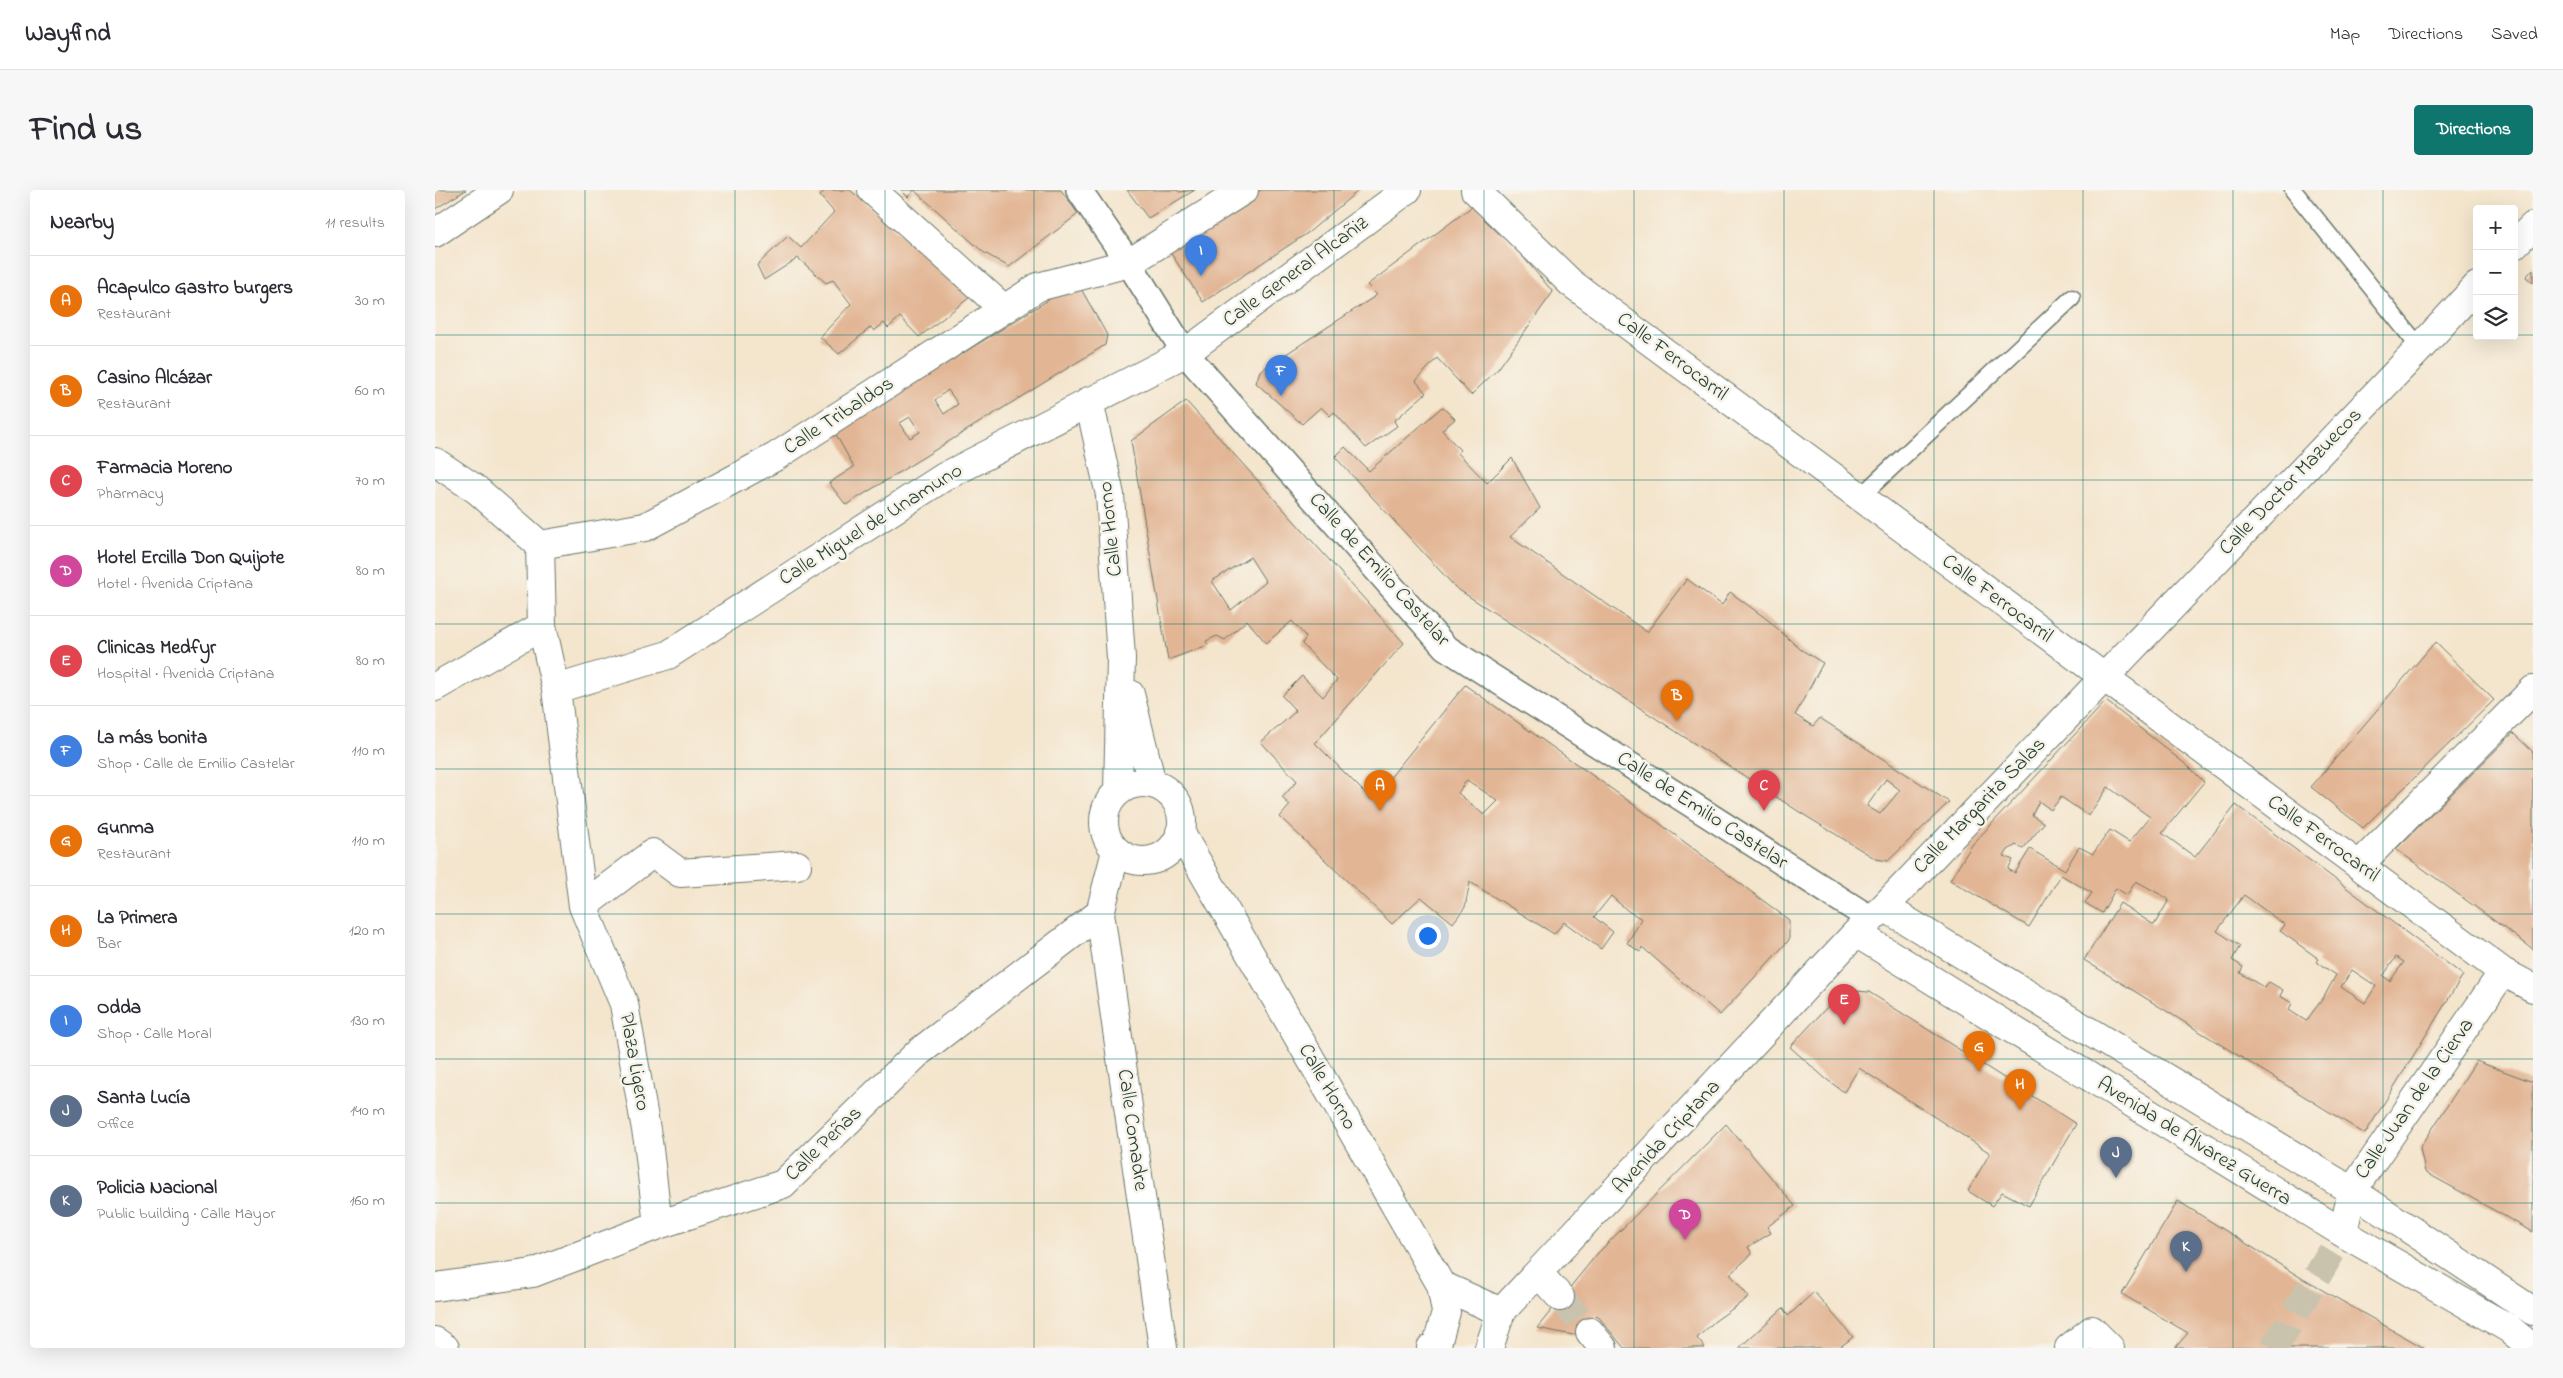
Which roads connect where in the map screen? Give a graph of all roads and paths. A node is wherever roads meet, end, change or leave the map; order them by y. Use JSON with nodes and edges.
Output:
{"nodes":[{"id":1,"x":499,"y":190,"type":"edge"},
{"id":2,"x":872,"y":190,"type":"edge"},
{"id":3,"x":1079,"y":190,"type":"edge"},
{"id":4,"x":1244,"y":190,"type":"edge"},
{"id":5,"x":1407,"y":190,"type":"edge"},
{"id":6,"x":1475,"y":190,"type":"edge"},
{"id":7,"x":2293,"y":190,"type":"edge"},
{"id":8,"x":2533,"y":226,"type":"edge"},
{"id":9,"x":435,"y":233,"type":"edge"},
{"id":10,"x":2518,"y":241,"type":"edge"},
{"id":11,"x":1129,"y":263,"type":"junction"},
{"id":12,"x":2473,"y":290,"type":"edge"},
{"id":13,"x":2072,"y":298,"type":"dead end"},
{"id":14,"x":1004,"y":309,"type":"junction"},
{"id":15,"x":2420,"y":348,"type":"junction"},
{"id":16,"x":1185,"y":354,"type":"junction"},
{"id":17,"x":1089,"y":401,"type":"junction"},
{"id":18,"x":435,"y":462,"type":"edge"},
{"id":19,"x":1860,"y":497,"type":"junction"},
{"id":20,"x":540,"y":545,"type":"junction"},
{"id":21,"x":542,"y":626,"type":"junction"},
{"id":22,"x":1121,"y":658,"type":"junction"},
{"id":23,"x":2103,"y":677,"type":"junction"},
{"id":24,"x":435,"y":688,"type":"edge"},
{"id":25,"x":556,"y":689,"type":"junction"},
{"id":26,"x":2533,"y":690,"type":"edge"},
{"id":27,"x":1152,"y":784,"type":"junction"},
{"id":28,"x":1118,"y":791,"type":"junction"},
{"id":29,"x":1180,"y":832,"type":"junction"},
{"id":30,"x":1116,"y":851,"type":"junction"},
{"id":31,"x":797,"y":864,"type":"dead end"},
{"id":32,"x":2359,"y":865,"type":"junction"},
{"id":33,"x":583,"y":906,"type":"junction"},
{"id":34,"x":1100,"y":913,"type":"junction"},
{"id":35,"x":1871,"y":919,"type":"junction"},
{"id":36,"x":2503,"y":972,"type":"junction"},
{"id":37,"x":2533,"y":988,"type":"edge"},
{"id":38,"x":2352,"y":1191,"type":"junction"},
{"id":39,"x":658,"y":1225,"type":"junction"},
{"id":40,"x":2343,"y":1234,"type":"junction"},
{"id":41,"x":1539,"y":1274,"type":"junction"},
{"id":42,"x":1441,"y":1285,"type":"junction"},
{"id":43,"x":435,"y":1287,"type":"edge"},
{"id":44,"x":1560,"y":1297,"type":"tunnel mouth"},
{"id":45,"x":2533,"y":1310,"type":"edge"},
{"id":46,"x":1501,"y":1312,"type":"junction"},
{"id":47,"x":435,"y":1341,"type":"edge"},
{"id":48,"x":445,"y":1348,"type":"edge"},
{"id":49,"x":1163,"y":1348,"type":"edge"},
{"id":50,"x":1431,"y":1348,"type":"edge"},
{"id":51,"x":1489,"y":1348,"type":"edge"},
{"id":52,"x":2069,"y":1348,"type":"edge"},
{"id":53,"x":2110,"y":1348,"type":"edge"},
{"id":54,"x":2533,"y":1348,"type":"edge"}],
"edges":[{"from":1,"to":9,"type":"street"},
{"from":2,"to":14,"type":"street"},
{"from":3,"to":11,"type":"street","name":"Calle de Emilio Castelar"},
{"from":4,"to":11,"type":"street","name":"Calle Tribaldos"},
{"from":5,"to":16,"type":"street","name":"Calle General Alcañiz"},
{"from":6,"to":19,"type":"street","name":"Calle Ferrocarril"},
{"from":7,"to":15,"type":"lane"},
{"from":8,"to":10,"type":"street"},
{"from":11,"to":14,"type":"street","name":"Calle Tribaldos"},
{"from":11,"to":16,"type":"street","name":"Calle de Emilio Castelar"},
{"from":12,"to":15,"type":"street","name":"Calle Doctor Mazuecos"},
{"from":13,"to":19,"type":"lane"},
{"from":14,"to":20,"type":"street","name":"Calle Tribaldos"},
{"from":15,"to":23,"type":"street","name":"Calle Doctor Mazuecos"},
{"from":16,"to":17,"type":"street","name":"Calle Miguel de Unamuno"},
{"from":16,"to":35,"type":"street","name":"Calle de Emilio Castelar"},
{"from":17,"to":22,"type":"street","name":"Calle Horno"},
{"from":17,"to":25,"type":"street","name":"Calle Miguel de Unamuno"},
{"from":18,"to":20,"type":"street"},
{"from":19,"to":23,"type":"street","name":"Calle Ferrocarril"},
{"from":20,"to":21,"type":"street","name":"Plaza Ligero"},
{"from":21,"to":24,"type":"street"},
{"from":21,"to":25,"type":"street","name":"Plaza Ligero"},
{"from":22,"to":27,"type":"street","name":"Calle Horno"},
{"from":22,"to":28,"type":"street","name":"Calle Horno"},
{"from":23,"to":32,"type":"street","name":"Calle Ferrocarril"},
{"from":23,"to":35,"type":"street","name":"Calle Margarita Salas"},
{"from":25,"to":33,"type":"street","name":"Plaza Ligero"},
{"from":26,"to":32,"type":"street"},
{"from":27,"to":28,"type":"street"},
{"from":27,"to":29,"type":"street"},
{"from":28,"to":30,"type":"street"},
{"from":29,"to":30,"type":"street"},
{"from":29,"to":42,"type":"street","name":"Calle Horno"},
{"from":30,"to":34,"type":"street"},
{"from":31,"to":33,"type":"street"},
{"from":32,"to":36,"type":"street","name":"Calle Ferrocarril"},
{"from":33,"to":39,"type":"street","name":"Plaza Ligero"},
{"from":34,"to":39,"type":"street","name":"Calle Peñas"},
{"from":34,"to":49,"type":"street","name":"Calle Comadre"},
{"from":35,"to":38,"type":"street","name":"Avenida de Álvarez Guerra"},
{"from":35,"to":40,"type":"street","name":"Avenida de Álvarez Guerra"},
{"from":35,"to":41,"type":"street","name":"Avenida Criptana"},
{"from":36,"to":37,"type":"street","name":"Calle Ferrocarril"},
{"from":36,"to":38,"type":"street","name":"Calle Juan de la Cierva"},
{"from":38,"to":40,"type":"street","name":"Calle Juan de la Cierva"},
{"from":38,"to":45,"type":"street","name":"Avenida de Álvarez Guerra"},
{"from":39,"to":43,"type":"street","name":"Calle Peñas"},
{"from":40,"to":54,"type":"street","name":"Avenida de Álvarez Guerra"},
{"from":41,"to":44,"type":"street"},
{"from":41,"to":46,"type":"street","name":"Avenida Criptana"},
{"from":42,"to":46,"type":"street"},
{"from":42,"to":50,"type":"street","name":"Calle Horno"},
{"from":46,"to":51,"type":"street","name":"Avenida Criptana"},
{"from":47,"to":48,"type":"street"},
{"from":52,"to":53,"type":"street"}]}
